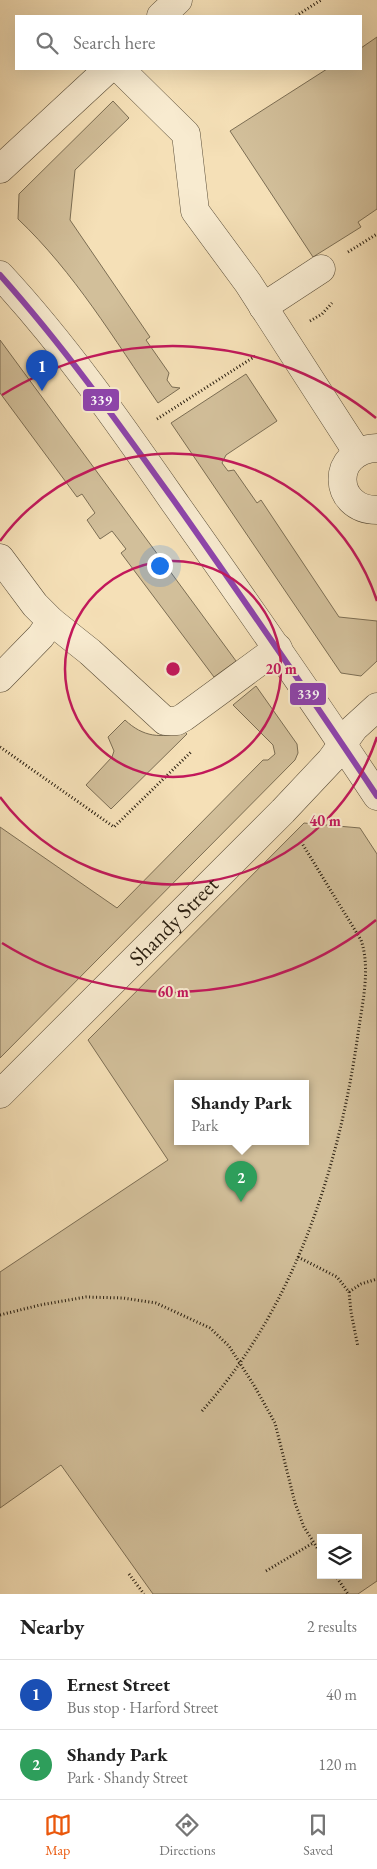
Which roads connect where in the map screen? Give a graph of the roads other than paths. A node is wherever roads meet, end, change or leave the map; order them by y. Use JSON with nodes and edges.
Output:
{"nodes":[{"id":1,"x":178,"y":0,"type":"edge"},
{"id":2,"x":163,"y":15,"type":"edge"},
{"id":3,"x":107,"y":70,"type":"edge"},
{"id":4,"x":121,"y":70,"type":"edge"},
{"id":5,"x":0,"y":169,"type":"edge"},
{"id":6,"x":321,"y":269,"type":"dead end"},
{"id":7,"x":3,"y":285,"type":"edge"},
{"id":8,"x":263,"y":307,"type":"junction"},
{"id":9,"x":367,"y":450,"type":"edge"},
{"id":10,"x":377,"y":510,"type":"edge"},
{"id":11,"x":0,"y":558,"type":"edge"},
{"id":12,"x":51,"y":621,"type":"junction"},
{"id":13,"x":278,"y":648,"type":"junction"},
{"id":14,"x":0,"y":678,"type":"edge"},
{"id":15,"x":377,"y":707,"type":"edge"},
{"id":16,"x":342,"y":744,"type":"junction"},
{"id":17,"x":377,"y":796,"type":"edge"},
{"id":18,"x":0,"y":1094,"type":"edge"}],
"edges":[{"from":1,"to":2,"type":"street"},
{"from":3,"to":5,"type":"street"},
{"from":4,"to":8,"type":"street"},
{"from":6,"to":8,"type":"street"},
{"from":7,"to":13,"type":"street"},
{"from":8,"to":9,"type":"street"},
{"from":9,"to":10,"type":"street"},
{"from":11,"to":12,"type":"street"},
{"from":12,"to":13,"type":"street"},
{"from":12,"to":14,"type":"street"},
{"from":13,"to":16,"type":"street"},
{"from":15,"to":16,"type":"street","name":"Shandy Street"},
{"from":16,"to":17,"type":"street"},
{"from":16,"to":18,"type":"street","name":"Shandy Street"}]}
